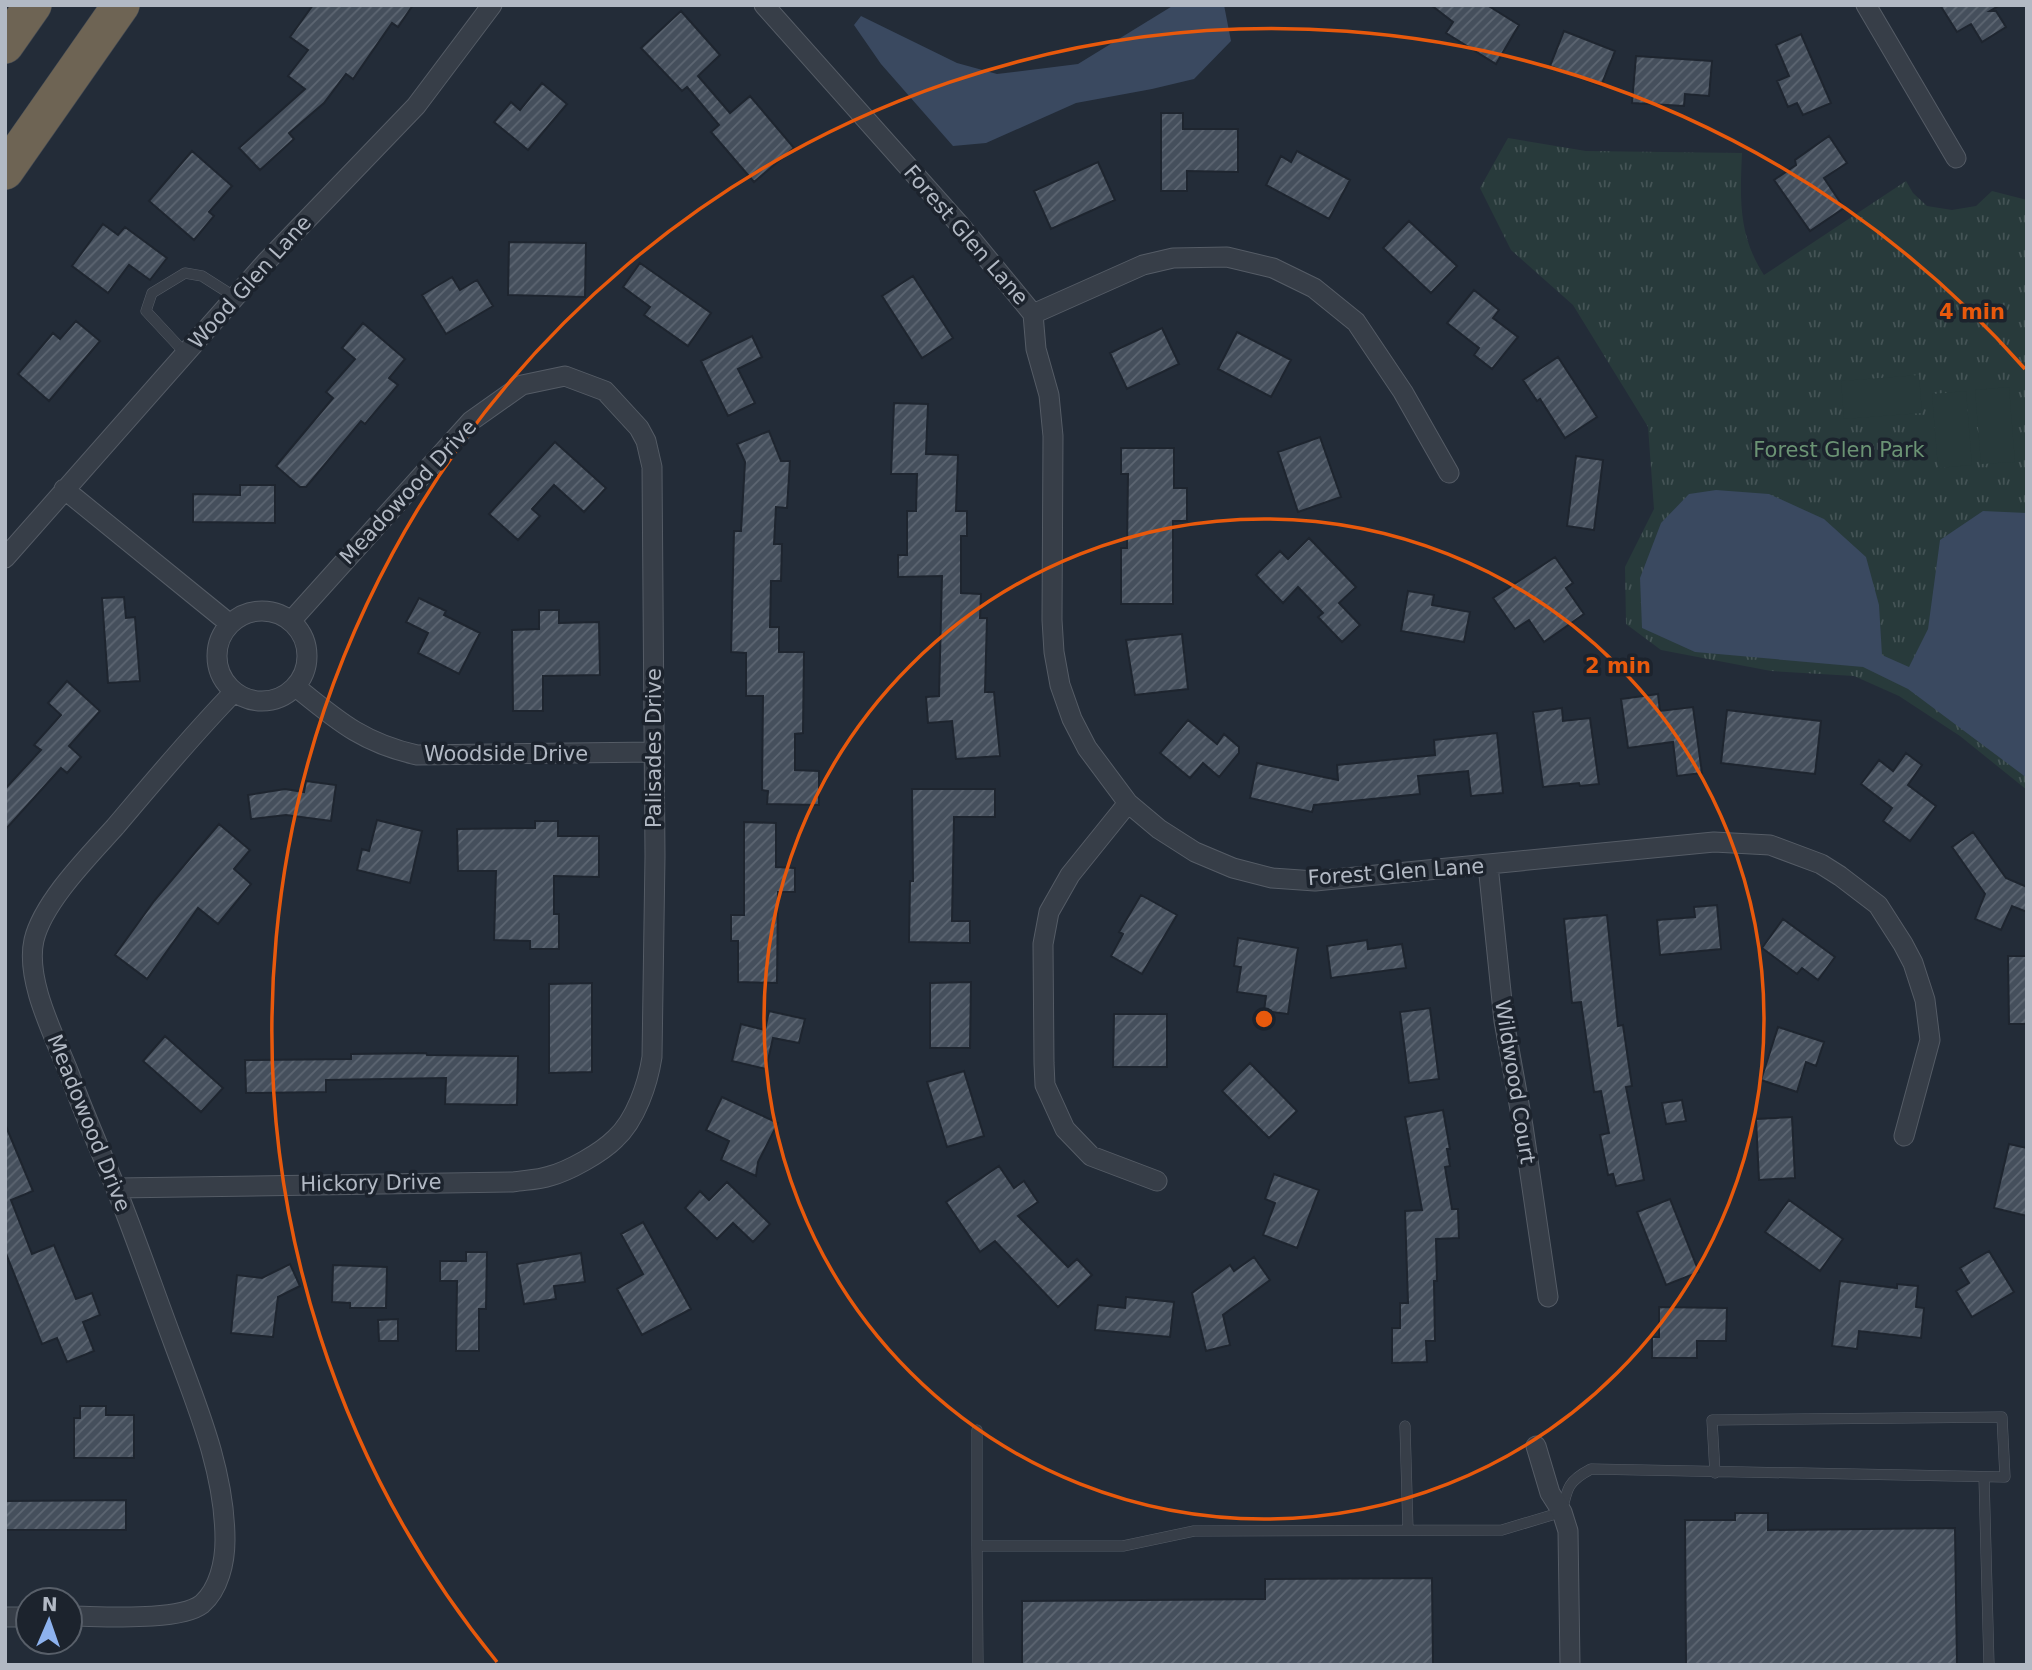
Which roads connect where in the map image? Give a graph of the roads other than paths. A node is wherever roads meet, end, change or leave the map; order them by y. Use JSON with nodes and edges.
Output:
{"nodes":[{"id":1,"x":33,"y":5,"type":"edge"},
{"id":2,"x":121,"y":5,"type":"edge"},
{"id":3,"x":492,"y":5,"type":"edge"},
{"id":4,"x":764,"y":5,"type":"edge"},
{"id":5,"x":1866,"y":5,"type":"edge"},
{"id":6,"x":5,"y":45,"type":"edge"},
{"id":7,"x":1956,"y":158,"type":"dead end"},
{"id":8,"x":5,"y":171,"type":"edge"},
{"id":9,"x":235,"y":297,"type":"junction"},
{"id":10,"x":1033,"y":314,"type":"junction"},
{"id":11,"x":185,"y":353,"type":"junction"},
{"id":12,"x":580,"y":381,"type":"joint"},
{"id":13,"x":1449,"y":473,"type":"dead end"},
{"id":14,"x":64,"y":489,"type":"junction"},
{"id":15,"x":5,"y":558,"type":"edge"},
{"id":16,"x":291,"y":621,"type":"junction"},
{"id":17,"x":230,"y":624,"type":"junction"},
{"id":18,"x":296,"y":687,"type":"junction"},
{"id":19,"x":234,"y":692,"type":"junction"},
{"id":20,"x":653,"y":752,"type":"junction"},
{"id":21,"x":1128,"y":803,"type":"junction"},
{"id":22,"x":1488,"y":866,"type":"junction"},
{"id":23,"x":1904,"y":1136,"type":"dead end"},
{"id":24,"x":616,"y":1139,"type":"joint"},
{"id":25,"x":1157,"y":1181,"type":"dead end"},
{"id":26,"x":116,"y":1188,"type":"junction"},
{"id":27,"x":1548,"y":1297,"type":"dead end"},
{"id":28,"x":1405,"y":1426,"type":"dead end"},
{"id":29,"x":977,"y":1430,"type":"dead end"},
{"id":30,"x":1536,"y":1446,"type":"dead end"},
{"id":31,"x":1716,"y":1472,"type":"junction"},
{"id":32,"x":1984,"y":1477,"type":"junction"},
{"id":33,"x":1562,"y":1512,"type":"junction"},
{"id":34,"x":1408,"y":1530,"type":"junction"},
{"id":35,"x":977,"y":1546,"type":"junction"},
{"id":36,"x":84,"y":1616,"type":"edge"},
{"id":37,"x":978,"y":1665,"type":"edge"},
{"id":38,"x":1570,"y":1665,"type":"edge"},
{"id":39,"x":1989,"y":1665,"type":"edge"}],
"edges":[{"from":1,"to":6,"type":"highway"},
{"from":2,"to":8,"type":"highway"},
{"from":3,"to":9,"type":"street","name":"Wood Glen Lane"},
{"from":4,"to":10,"type":"street","name":"Forest Glen Lane"},
{"from":5,"to":7,"type":"street"},
{"from":9,"to":11,"type":"street","name":"Wood Glen Lane"},
{"from":9,"to":11,"type":"lane"},
{"from":10,"to":13,"type":"street"},
{"from":10,"to":21,"type":"street","name":"Forest Glen Lane"},
{"from":11,"to":14,"type":"street","name":"Wood Glen Lane"},
{"from":12,"to":16,"type":"street","name":"Meadowood Drive"},
{"from":12,"to":20,"type":"street","name":"Palisades Drive"},
{"from":14,"to":15,"type":"street","name":"Wood Glen Lane"},
{"from":14,"to":17,"type":"street"},
{"from":16,"to":17,"type":"street"},
{"from":16,"to":18,"type":"street"},
{"from":17,"to":19,"type":"street"},
{"from":18,"to":19,"type":"street"},
{"from":18,"to":20,"type":"street","name":"Woodside Drive"},
{"from":19,"to":26,"type":"street","name":"Meadowood Drive"},
{"from":20,"to":24,"type":"street","name":"Palisades Drive"},
{"from":21,"to":22,"type":"street","name":"Forest Glen Lane"},
{"from":21,"to":25,"type":"street"},
{"from":22,"to":23,"type":"street","name":"Forest Glen Lane"},
{"from":22,"to":27,"type":"street","name":"Wildwood Court"},
{"from":24,"to":26,"type":"street","name":"Hickory Drive"},
{"from":26,"to":36,"type":"street","name":"Meadowood Drive"},
{"from":28,"to":34,"type":"lane"},
{"from":29,"to":35,"type":"lane"},
{"from":30,"to":33,"type":"street"},
{"from":31,"to":32,"type":"lane"},
{"from":31,"to":32,"type":"lane"},
{"from":31,"to":33,"type":"lane"},
{"from":32,"to":39,"type":"lane"},
{"from":33,"to":34,"type":"lane"},
{"from":33,"to":38,"type":"street"},
{"from":34,"to":35,"type":"lane"},
{"from":35,"to":37,"type":"lane"}]}
